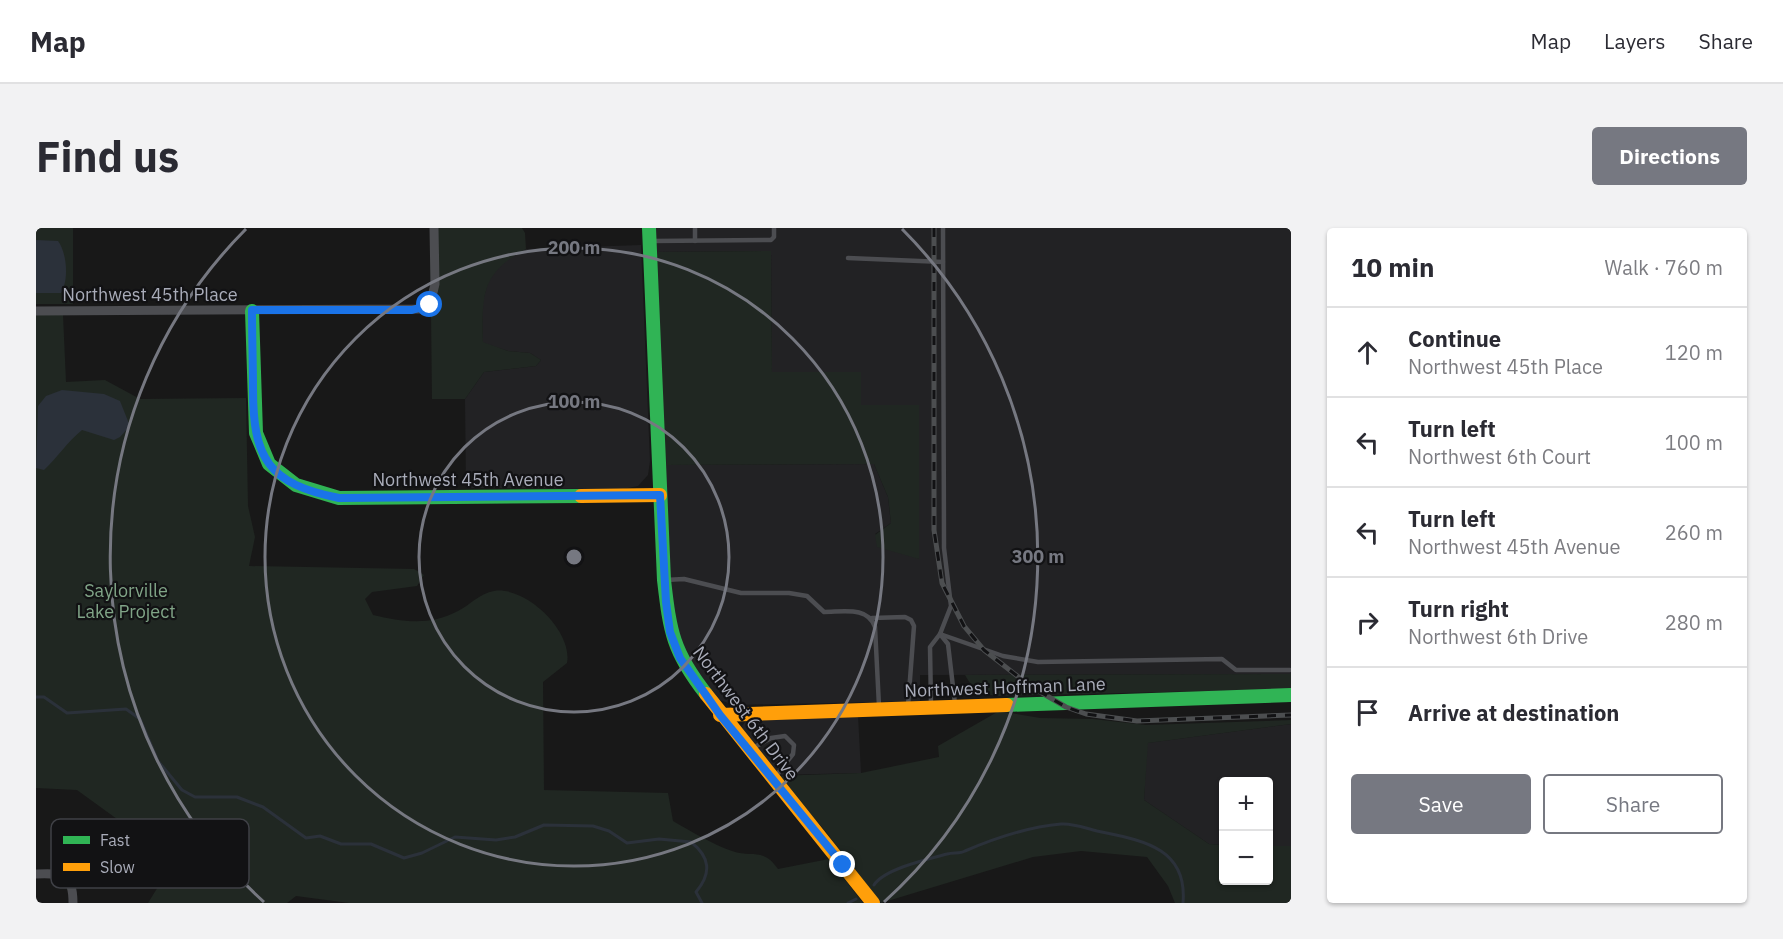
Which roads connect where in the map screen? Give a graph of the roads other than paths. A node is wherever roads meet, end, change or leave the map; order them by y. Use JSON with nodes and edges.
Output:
{"nodes":[{"id":1,"x":434,"y":228,"type":"edge"},
{"id":2,"x":695,"y":228,"type":"edge"},
{"id":3,"x":774,"y":228,"type":"edge"},
{"id":4,"x":943,"y":228,"type":"edge"},
{"id":5,"x":649,"y":235,"type":"edge"},
{"id":6,"x":695,"y":241,"type":"junction"},
{"id":7,"x":848,"y":258,"type":"dead end"},
{"id":8,"x":943,"y":262,"type":"junction"},
{"id":9,"x":252,"y":310,"type":"junction"},
{"id":10,"x":36,"y":311,"type":"edge"},
{"id":11,"x":660,"y":495,"type":"junction"},
{"id":12,"x":664,"y":580,"type":"junction"},
{"id":13,"x":872,"y":618,"type":"junction"},
{"id":14,"x":940,"y":634,"type":"junction"},
{"id":15,"x":1290,"y":670,"type":"edge"},
{"id":16,"x":1291,"y":695,"type":"edge"},
{"id":17,"x":955,"y":706,"type":"junction"},
{"id":18,"x":931,"y":707,"type":"junction"},
{"id":19,"x":908,"y":708,"type":"junction"},
{"id":20,"x":879,"y":709,"type":"junction"},
{"id":21,"x":748,"y":714,"type":"junction"},
{"id":22,"x":720,"y":715,"type":"junction"},
{"id":23,"x":764,"y":741,"type":"junction"},
{"id":24,"x":749,"y":750,"type":"junction"},
{"id":25,"x":773,"y":780,"type":"junction"},
{"id":26,"x":51,"y":873,"type":"edge"},
{"id":27,"x":36,"y":874,"type":"edge"},
{"id":28,"x":72,"y":888,"type":"edge"},
{"id":29,"x":73,"y":903,"type":"edge"},
{"id":30,"x":873,"y":903,"type":"edge"}],
"edges":[{"from":1,"to":9,"type":"street","name":"Northwest 45th Place"},
{"from":2,"to":6,"type":"lane"},
{"from":3,"to":6,"type":"lane"},
{"from":4,"to":8,"type":"lane"},
{"from":5,"to":6,"type":"lane"},
{"from":5,"to":11,"type":"street","name":"Northwest 6th Drive"},
{"from":7,"to":8,"type":"lane"},
{"from":8,"to":14,"type":"lane"},
{"from":9,"to":10,"type":"street","name":"Northwest 45th Place"},
{"from":9,"to":11,"type":"street","name":"Northwest 45th Avenue"},
{"from":11,"to":12,"type":"street","name":"Northwest 6th Drive"},
{"from":12,"to":13,"type":"lane"},
{"from":12,"to":22,"type":"street","name":"Northwest 6th Drive"},
{"from":13,"to":19,"type":"lane"},
{"from":13,"to":20,"type":"lane"},
{"from":14,"to":15,"type":"lane"},
{"from":14,"to":17,"type":"lane"},
{"from":14,"to":18,"type":"lane"},
{"from":16,"to":17,"type":"street","name":"Northwest Hoffman Lane"},
{"from":17,"to":18,"type":"street","name":"Northwest Hoffman Lane"},
{"from":18,"to":19,"type":"street","name":"Northwest Hoffman Lane"},
{"from":19,"to":20,"type":"street","name":"Northwest Hoffman Lane"},
{"from":20,"to":21,"type":"street","name":"Northwest Hoffman Lane"},
{"from":21,"to":22,"type":"street","name":"Northwest Hoffman Lane"},
{"from":21,"to":23,"type":"lane"},
{"from":22,"to":24,"type":"street","name":"Northwest 6th Drive"},
{"from":23,"to":24,"type":"lane"},
{"from":23,"to":25,"type":"lane"},
{"from":24,"to":25,"type":"street","name":"Northwest 6th Drive"},
{"from":25,"to":30,"type":"street","name":"Northwest 6th Drive"},
{"from":26,"to":27,"type":"street"},
{"from":28,"to":29,"type":"street"}]}
